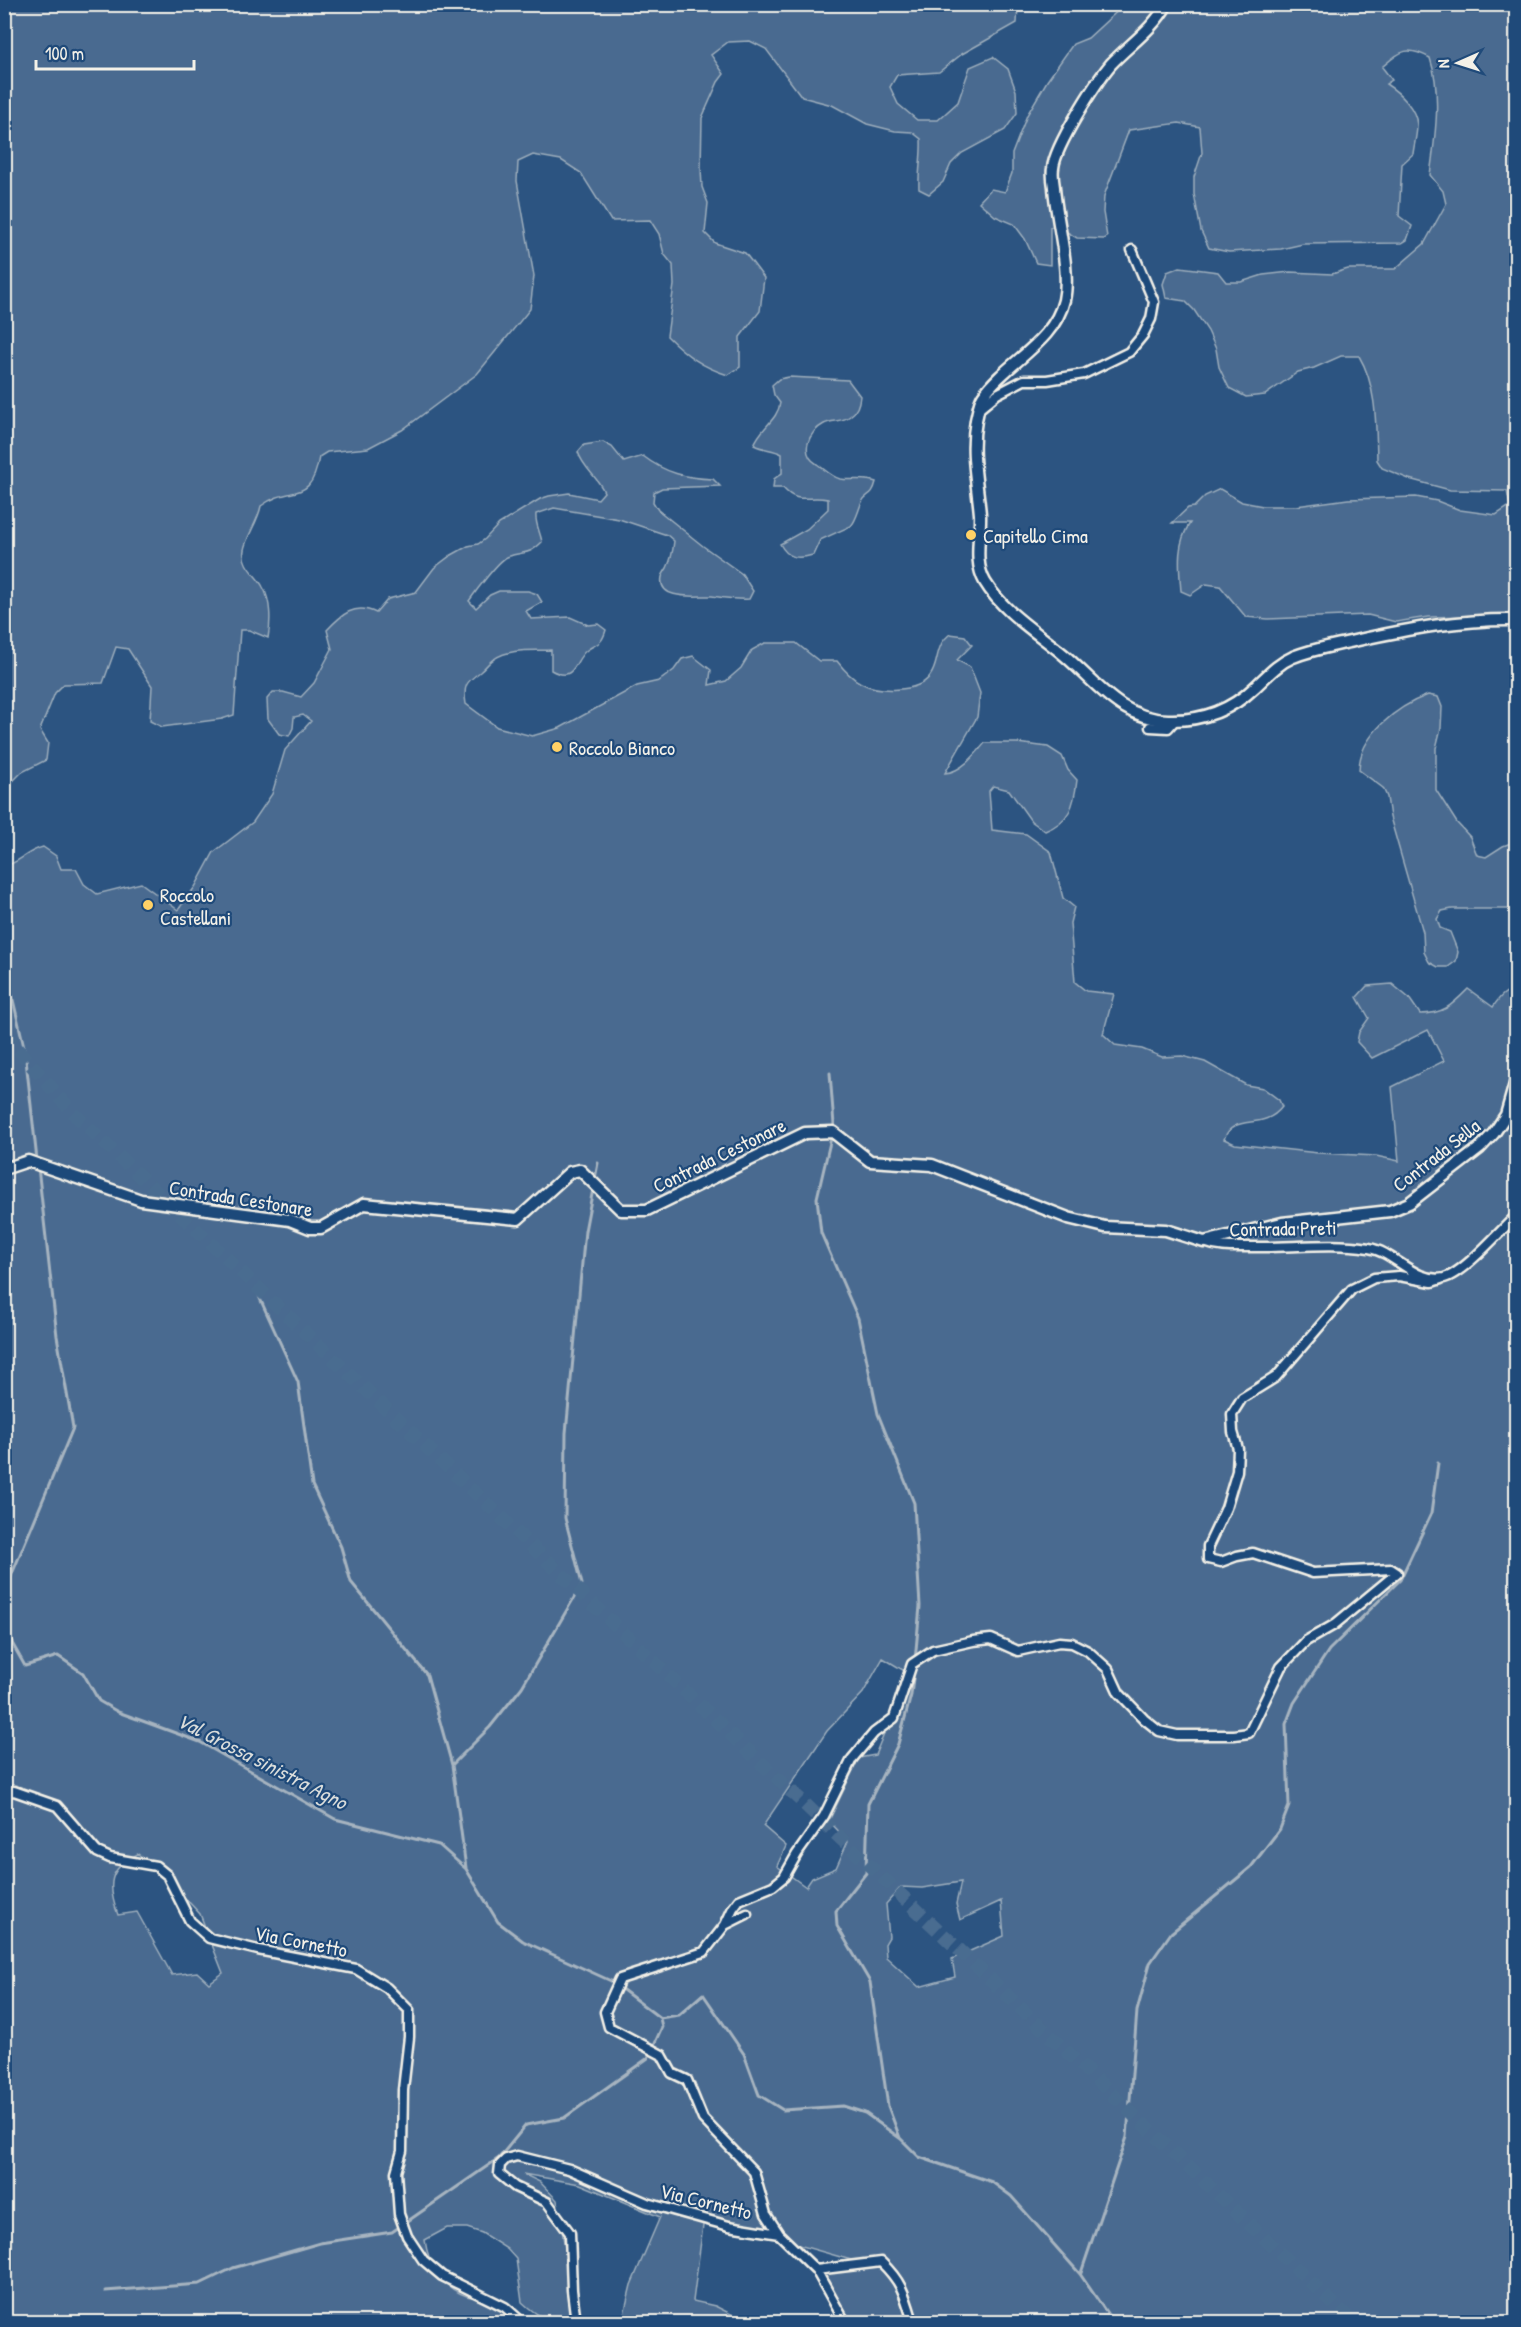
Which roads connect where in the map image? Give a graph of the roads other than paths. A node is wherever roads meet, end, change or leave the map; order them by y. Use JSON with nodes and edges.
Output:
{"nodes":[{"id":1,"x":1167,"y":4,"type":"edge"},
{"id":2,"x":1132,"y":250,"type":"dead end"},
{"id":3,"x":978,"y":409,"type":"junction"},
{"id":4,"x":1516,"y":620,"type":"edge"},
{"id":5,"x":1175,"y":720,"type":"junction"},
{"id":6,"x":1150,"y":727,"type":"dead end"},
{"id":7,"x":1516,"y":1080,"type":"edge"},
{"id":8,"x":829,"y":1132,"type":"joint"},
{"id":9,"x":4,"y":1169,"type":"edge"},
{"id":10,"x":1516,"y":1216,"type":"edge"},
{"id":11,"x":1204,"y":1242,"type":"junction"},
{"id":12,"x":1441,"y":1279,"type":"junction"},
{"id":13,"x":4,"y":1792,"type":"edge"},
{"id":14,"x":747,"y":1914,"type":"dead end"},
{"id":15,"x":725,"y":1925,"type":"junction"},
{"id":16,"x":779,"y":2234,"type":"junction"},
{"id":17,"x":816,"y":2270,"type":"junction"},
{"id":18,"x":522,"y":2322,"type":"edge"},
{"id":19,"x":576,"y":2322,"type":"edge"},
{"id":20,"x":845,"y":2322,"type":"edge"},
{"id":21,"x":913,"y":2322,"type":"edge"}],
"edges":[{"from":1,"to":3,"type":"street"},
{"from":2,"to":3,"type":"street"},
{"from":3,"to":5,"type":"street"},
{"from":4,"to":5,"type":"street"},
{"from":5,"to":6,"type":"street"},
{"from":7,"to":11,"type":"street","name":"Contrada Sella"},
{"from":8,"to":9,"type":"street","name":"Contrada Cestonare"},
{"from":8,"to":11,"type":"street","name":"Contrada Preti"},
{"from":10,"to":12,"type":"street"},
{"from":11,"to":12,"type":"street","name":"Contrada Preti"},
{"from":12,"to":15,"type":"street"},
{"from":13,"to":18,"type":"street","name":"Via Cornetto"},
{"from":14,"to":15,"type":"street"},
{"from":15,"to":16,"type":"street"},
{"from":16,"to":17,"type":"street"},
{"from":16,"to":19,"type":"street","name":"Via Cornetto"},
{"from":17,"to":20,"type":"street"},
{"from":17,"to":21,"type":"street"}]}
